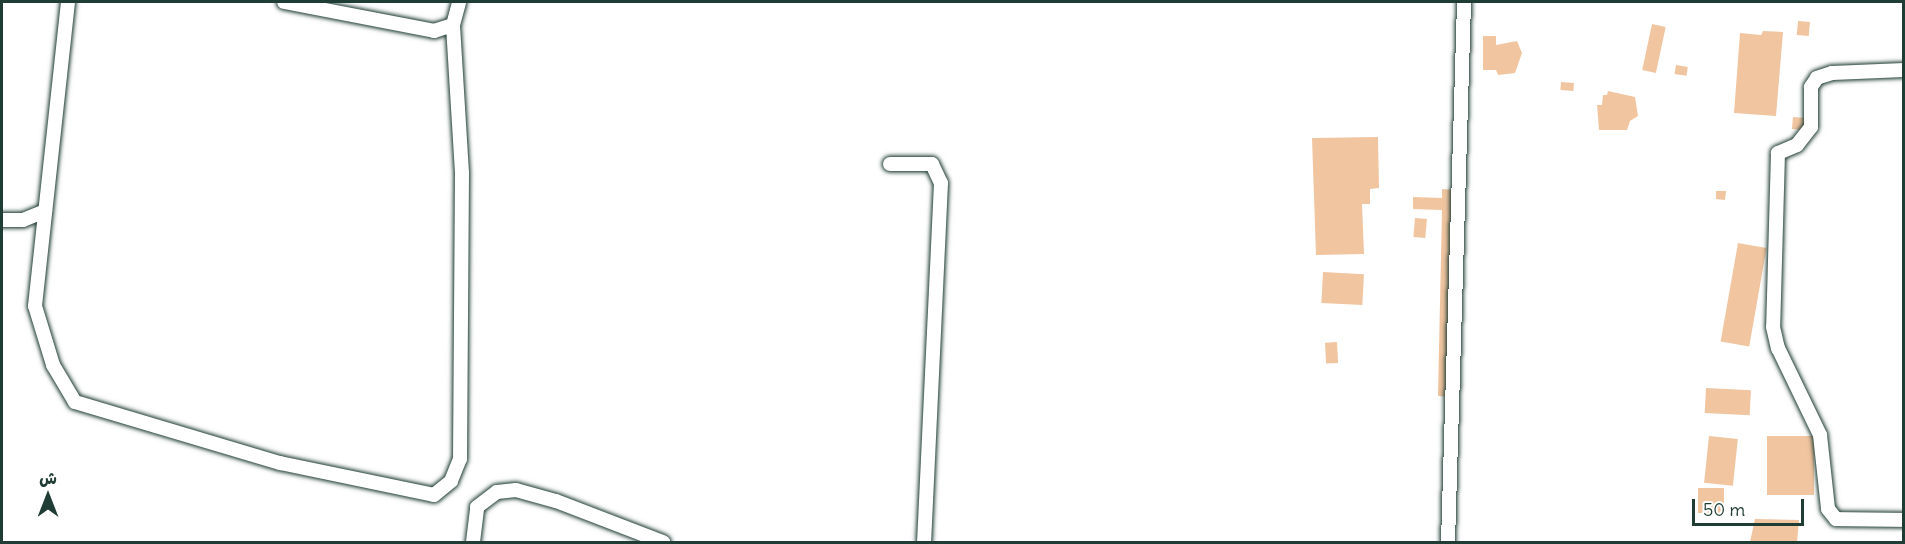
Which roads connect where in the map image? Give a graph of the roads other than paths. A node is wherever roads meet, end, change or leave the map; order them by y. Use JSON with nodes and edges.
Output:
{"nodes":[{"id":1,"x":68,"y":2,"type":"edge"},
{"id":2,"x":284,"y":2,"type":"edge"},
{"id":3,"x":459,"y":2,"type":"edge"},
{"id":4,"x":1464,"y":2,"type":"edge"},
{"id":5,"x":453,"y":25,"type":"junction"},
{"id":6,"x":1904,"y":70,"type":"edge"},
{"id":7,"x":890,"y":164,"type":"dead end"},
{"id":8,"x":45,"y":212,"type":"junction"},
{"id":9,"x":2,"y":220,"type":"edge"},
{"id":10,"x":1904,"y":520,"type":"edge"},
{"id":11,"x":473,"y":543,"type":"edge"},
{"id":12,"x":663,"y":543,"type":"edge"},
{"id":13,"x":924,"y":543,"type":"edge"},
{"id":14,"x":1448,"y":543,"type":"edge"}],
"edges":[{"from":1,"to":8,"type":"street"},
{"from":2,"to":5,"type":"street"},
{"from":3,"to":5,"type":"street"},
{"from":4,"to":14,"type":"street"},
{"from":5,"to":8,"type":"street"},
{"from":6,"to":10,"type":"street"},
{"from":7,"to":13,"type":"street"},
{"from":8,"to":9,"type":"street"},
{"from":11,"to":12,"type":"street"}]}
